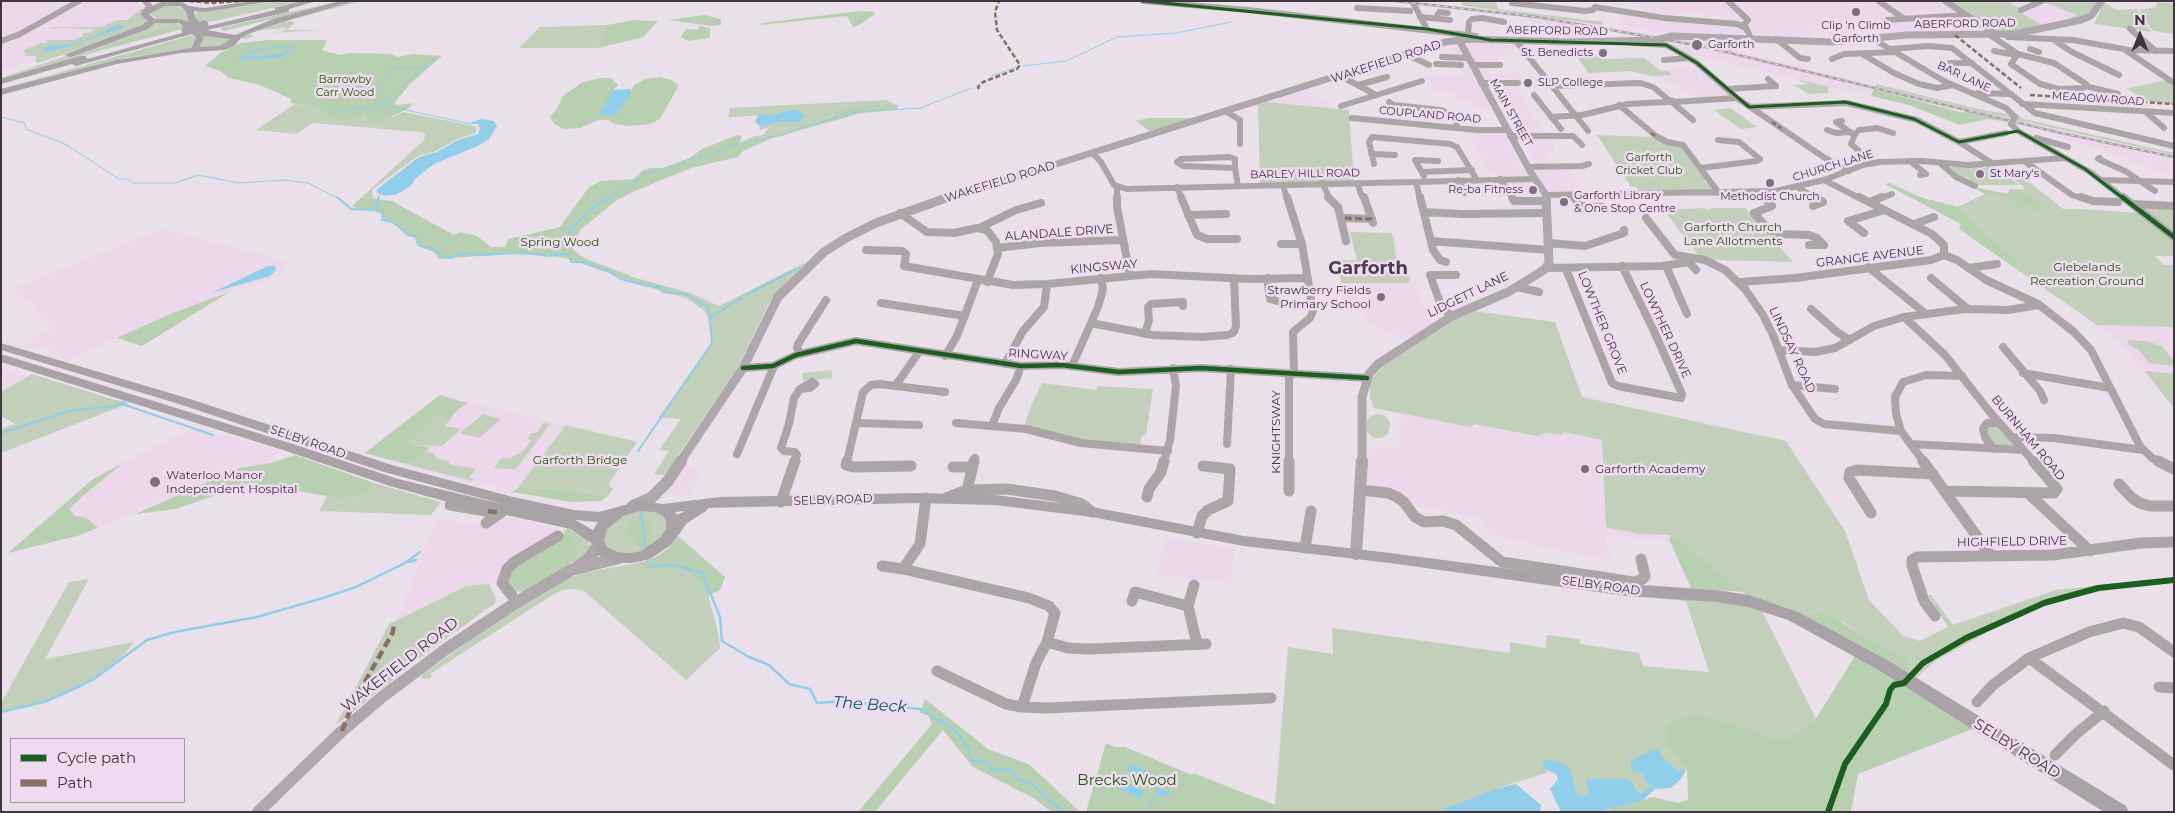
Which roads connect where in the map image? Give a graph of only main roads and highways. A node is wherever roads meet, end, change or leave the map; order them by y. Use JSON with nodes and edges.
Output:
{"nodes":[{"id":1,"x":194,"y":1,"type":"edge"},
{"id":2,"x":268,"y":1,"type":"edge"},
{"id":3,"x":313,"y":1,"type":"edge"},
{"id":4,"x":330,"y":1,"type":"edge"},
{"id":5,"x":351,"y":1,"type":"edge"},
{"id":6,"x":2102,"y":1,"type":"edge"},
{"id":7,"x":170,"y":3,"type":"edge"},
{"id":8,"x":185,"y":5,"type":"edge"},
{"id":9,"x":153,"y":21,"type":"junction"},
{"id":10,"x":206,"y":27,"type":"junction"},
{"id":11,"x":188,"y":31,"type":"junction"},
{"id":12,"x":1457,"y":37,"type":"junction"},
{"id":13,"x":236,"y":38,"type":"junction"},
{"id":14,"x":200,"y":50,"type":"junction"},
{"id":15,"x":1,"y":77,"type":"edge"},
{"id":16,"x":1,"y":82,"type":"edge"},
{"id":17,"x":1,"y":86,"type":"edge"},
{"id":18,"x":1,"y":92,"type":"edge"},
{"id":19,"x":1546,"y":268,"type":"joint"},
{"id":20,"x":1,"y":346,"type":"edge"},
{"id":21,"x":1,"y":358,"type":"edge"},
{"id":22,"x":661,"y":490,"type":"junction"},
{"id":23,"x":720,"y":502,"type":"junction"},
{"id":24,"x":660,"y":508,"type":"junction"},
{"id":25,"x":506,"y":509,"type":"junction"},
{"id":26,"x":624,"y":510,"type":"junction"},
{"id":27,"x":673,"y":529,"type":"junction"},
{"id":28,"x":597,"y":543,"type":"junction"},
{"id":29,"x":1356,"y":554,"type":"junction"},
{"id":30,"x":619,"y":558,"type":"junction"},
{"id":31,"x":579,"y":567,"type":"junction"},
{"id":32,"x":2122,"y":811,"type":"edge"},
{"id":33,"x":258,"y":812,"type":"edge"}],
"edges":[{"from":1,"to":8,"type":"highway"},
{"from":2,"to":8,"type":"highway"},
{"from":3,"to":10,"type":"highway"},
{"from":4,"to":10,"type":"highway"},
{"from":5,"to":13,"type":"highway"},
{"from":6,"to":12,"type":"main road","name":"ABERFORD ROAD","bridge":true},
{"from":7,"to":8,"type":"highway"},
{"from":7,"to":9,"type":"highway"},
{"from":8,"to":13,"type":"highway"},
{"from":9,"to":14,"type":"highway"},
{"from":9,"to":15,"type":"highway"},
{"from":10,"to":11,"type":"highway","bridge":true},
{"from":11,"to":16,"type":"highway"},
{"from":11,"to":17,"type":"highway"},
{"from":12,"to":19,"type":"main road","name":"MAIN STREET"},
{"from":12,"to":22,"type":"main road","name":"WAKEFIELD ROAD"},
{"from":13,"to":14,"type":"highway"},
{"from":14,"to":18,"type":"highway"},
{"from":19,"to":29,"type":"main road","name":"LIDGETT LANE"},
{"from":20,"to":25,"type":"highway","name":"SELBY ROAD"},
{"from":21,"to":25,"type":"highway","name":"SELBY ROAD"},
{"from":22,"to":24,"type":"main road","name":"WAKEFIELD ROAD"},
{"from":22,"to":26,"type":"main road","name":"WAKEFIELD ROAD"},
{"from":23,"to":24,"type":"highway","name":"SELBY ROAD"},
{"from":23,"to":27,"type":"highway","name":"SELBY ROAD"},
{"from":23,"to":29,"type":"highway","name":"SELBY ROAD"},
{"from":24,"to":26,"type":"highway"},
{"from":24,"to":27,"type":"highway"},
{"from":25,"to":26,"type":"highway","name":"SELBY ROAD"},
{"from":25,"to":28,"type":"highway","name":"SELBY ROAD"},
{"from":26,"to":28,"type":"highway"},
{"from":27,"to":30,"type":"highway"},
{"from":28,"to":30,"type":"highway"},
{"from":28,"to":31,"type":"main road","name":"WAKEFIELD ROAD"},
{"from":29,"to":32,"type":"highway","name":"SELBY ROAD"},
{"from":30,"to":31,"type":"main road","name":"WAKEFIELD ROAD"},
{"from":31,"to":33,"type":"main road","name":"WAKEFIELD ROAD"}]}
